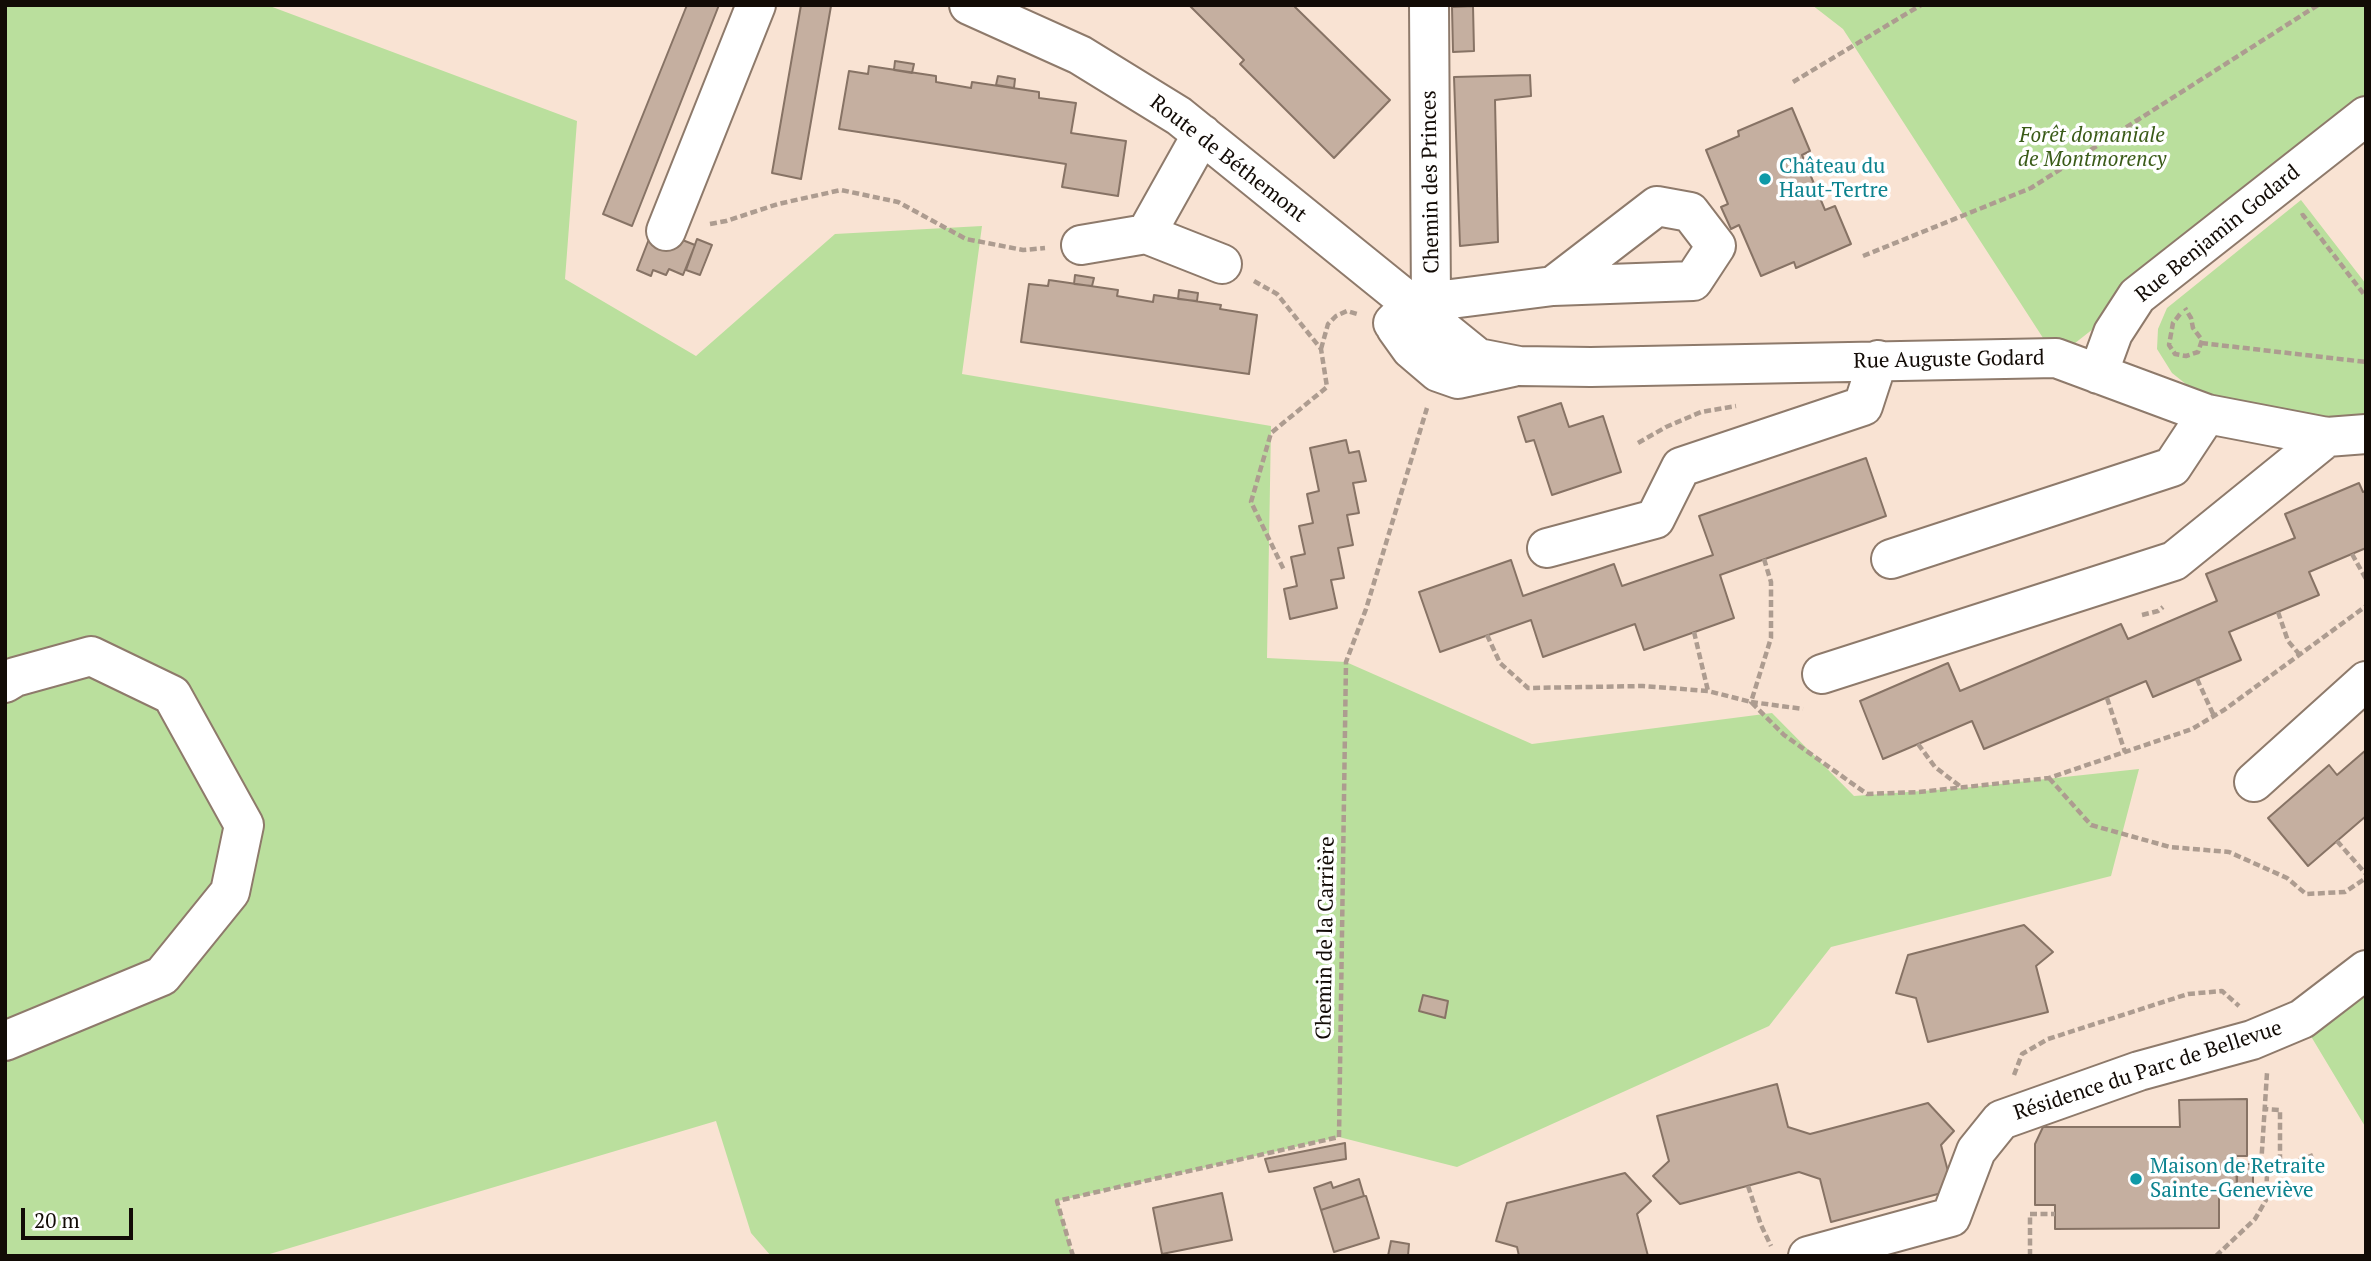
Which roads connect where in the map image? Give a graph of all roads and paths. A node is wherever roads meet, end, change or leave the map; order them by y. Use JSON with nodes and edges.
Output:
{"nodes":[{"id":1,"x":756,"y":5,"type":"edge"},
{"id":2,"x":969,"y":5,"type":"edge"},
{"id":3,"x":1429,"y":5,"type":"edge"},
{"id":4,"x":1921,"y":5,"type":"edge"},
{"id":5,"x":2318,"y":5,"type":"edge"},
{"id":6,"x":1039,"y":20,"type":"edge"},
{"id":7,"x":1793,"y":82,"type":"dead end"},
{"id":8,"x":2366,"y":116,"type":"edge"},
{"id":9,"x":1202,"y":134,"type":"junction"},
{"id":10,"x":2295,"y":221,"type":"dead end"},
{"id":11,"x":666,"y":231,"type":"joint"},
{"id":12,"x":1146,"y":234,"type":"junction"},
{"id":13,"x":1081,"y":245,"type":"joint"},
{"id":14,"x":1863,"y":256,"type":"dead end"},
{"id":15,"x":1222,"y":264,"type":"joint"},
{"id":16,"x":1553,"y":286,"type":"dead end"},
{"id":17,"x":2366,"y":297,"type":"edge"},
{"id":18,"x":2195,"y":300,"type":"dead end"},
{"id":19,"x":2185,"y":308,"type":"junction"},
{"id":20,"x":1416,"y":320,"type":"junction"},
{"id":21,"x":2201,"y":343,"type":"junction"},
{"id":22,"x":1878,"y":360,"type":"junction"},
{"id":23,"x":2366,"y":362,"type":"edge"},
{"id":24,"x":2098,"y":374,"type":"junction"},
{"id":25,"x":1427,"y":406,"type":"dead end"},
{"id":26,"x":2207,"y":414,"type":"junction"},
{"id":27,"x":2366,"y":434,"type":"edge"},
{"id":28,"x":2327,"y":437,"type":"junction"},
{"id":29,"x":1547,"y":548,"type":"dead end"},
{"id":30,"x":2352,"y":554,"type":"dead end"},
{"id":31,"x":1764,"y":559,"type":"dead end"},
{"id":32,"x":1891,"y":559,"type":"dead end"},
{"id":33,"x":1284,"y":570,"type":"dead end"},
{"id":34,"x":2366,"y":579,"type":"edge"},
{"id":35,"x":2366,"y":606,"type":"edge"},
{"id":36,"x":2278,"y":612,"type":"dead end"},
{"id":37,"x":1694,"y":632,"type":"dead end"},
{"id":38,"x":1487,"y":635,"type":"dead end"},
{"id":39,"x":2300,"y":655,"type":"junction"},
{"id":40,"x":1822,"y":674,"type":"dead end"},
{"id":41,"x":2197,"y":679,"type":"dead end"},
{"id":42,"x":2366,"y":681,"type":"edge"},
{"id":43,"x":5,"y":683,"type":"edge"},
{"id":44,"x":1707,"y":691,"type":"junction"},
{"id":45,"x":2106,"y":698,"type":"dead end"},
{"id":46,"x":1751,"y":702,"type":"junction"},
{"id":47,"x":2214,"y":716,"type":"junction"},
{"id":48,"x":1919,"y":744,"type":"dead end"},
{"id":49,"x":2125,"y":752,"type":"junction"},
{"id":50,"x":2049,"y":778,"type":"junction"},
{"id":51,"x":2254,"y":782,"type":"dead end"},
{"id":52,"x":1962,"y":788,"type":"junction"},
{"id":53,"x":2337,"y":841,"type":"dead end"},
{"id":54,"x":2366,"y":876,"type":"edge"},
{"id":55,"x":2366,"y":970,"type":"edge"},
{"id":56,"x":5,"y":1041,"type":"edge"},
{"id":57,"x":2259,"y":1054,"type":"junction"},
{"id":58,"x":2265,"y":1109,"type":"junction"},
{"id":59,"x":2001,"y":1120,"type":"junction"},
{"id":60,"x":2313,"y":1155,"type":"dead end"},
{"id":61,"x":2261,"y":1166,"type":"junction"},
{"id":62,"x":2253,"y":1169,"type":"dead end"},
{"id":63,"x":1748,"y":1186,"type":"dead end"},
{"id":64,"x":2055,"y":1214,"type":"dead end"},
{"id":65,"x":1073,"y":1256,"type":"edge"},
{"id":66,"x":1776,"y":1256,"type":"edge"},
{"id":67,"x":1808,"y":1256,"type":"edge"},
{"id":68,"x":2031,"y":1256,"type":"edge"},
{"id":69,"x":2216,"y":1256,"type":"edge"}],
"edges":[{"from":1,"to":11,"type":"street"},
{"from":2,"to":6,"type":"street","name":"Route de Béthemont"},
{"from":3,"to":20,"type":"street","name":"Chemin des Princes"},
{"from":4,"to":7,"type":"path"},
{"from":5,"to":14,"type":"path"},
{"from":6,"to":9,"type":"street","name":"Route de Béthemont"},
{"from":8,"to":24,"type":"street","name":"Rue Benjamin Godard"},
{"from":9,"to":12,"type":"street"},
{"from":9,"to":20,"type":"street","name":"Route de Béthemont"},
{"from":10,"to":17,"type":"path"},
{"from":11,"to":13,"type":"path"},
{"from":12,"to":13,"type":"street"},
{"from":12,"to":15,"type":"street"},
{"from":15,"to":33,"type":"path"},
{"from":16,"to":20,"type":"street"},
{"from":18,"to":19,"type":"path"},
{"from":19,"to":21,"type":"path"},
{"from":19,"to":21,"type":"path"},
{"from":20,"to":22,"type":"street","name":"Rue Auguste Godard"},
{"from":21,"to":23,"type":"path"},
{"from":22,"to":24,"type":"street","name":"Rue Auguste Godard"},
{"from":22,"to":29,"type":"street"},
{"from":24,"to":26,"type":"street","name":"Rue Auguste Godard"},
{"from":25,"to":65,"type":"path","name":"Chemin de la Carrière"},
{"from":26,"to":28,"type":"street","name":"Rue Auguste Godard"},
{"from":26,"to":32,"type":"street"},
{"from":27,"to":28,"type":"street","name":"Rue Auguste Godard"},
{"from":28,"to":40,"type":"street"},
{"from":30,"to":34,"type":"path"},
{"from":31,"to":46,"type":"path"},
{"from":35,"to":39,"type":"path"},
{"from":36,"to":39,"type":"path"},
{"from":37,"to":44,"type":"path"},
{"from":38,"to":44,"type":"path"},
{"from":39,"to":47,"type":"path"},
{"from":41,"to":47,"type":"path"},
{"from":42,"to":51,"type":"street"},
{"from":43,"to":56,"type":"street"},
{"from":44,"to":46,"type":"path"},
{"from":45,"to":49,"type":"path"},
{"from":46,"to":52,"type":"path"},
{"from":47,"to":49,"type":"path"},
{"from":48,"to":52,"type":"path"},
{"from":49,"to":50,"type":"path"},
{"from":50,"to":52,"type":"path"},
{"from":50,"to":54,"type":"path"},
{"from":53,"to":54,"type":"path"},
{"from":55,"to":57,"type":"street","name":"Résidence du Parc de Bellevue"},
{"from":57,"to":58,"type":"path"},
{"from":57,"to":59,"type":"street","name":"Résidence du Parc de Bellevue"},
{"from":57,"to":59,"type":"path"},
{"from":58,"to":61,"type":"path"},
{"from":58,"to":61,"type":"path"},
{"from":59,"to":67,"type":"street","name":"Résidence du Parc de Bellevue"},
{"from":60,"to":69,"type":"path"},
{"from":61,"to":62,"type":"path"},
{"from":63,"to":66,"type":"path"},
{"from":64,"to":68,"type":"path"}]}
